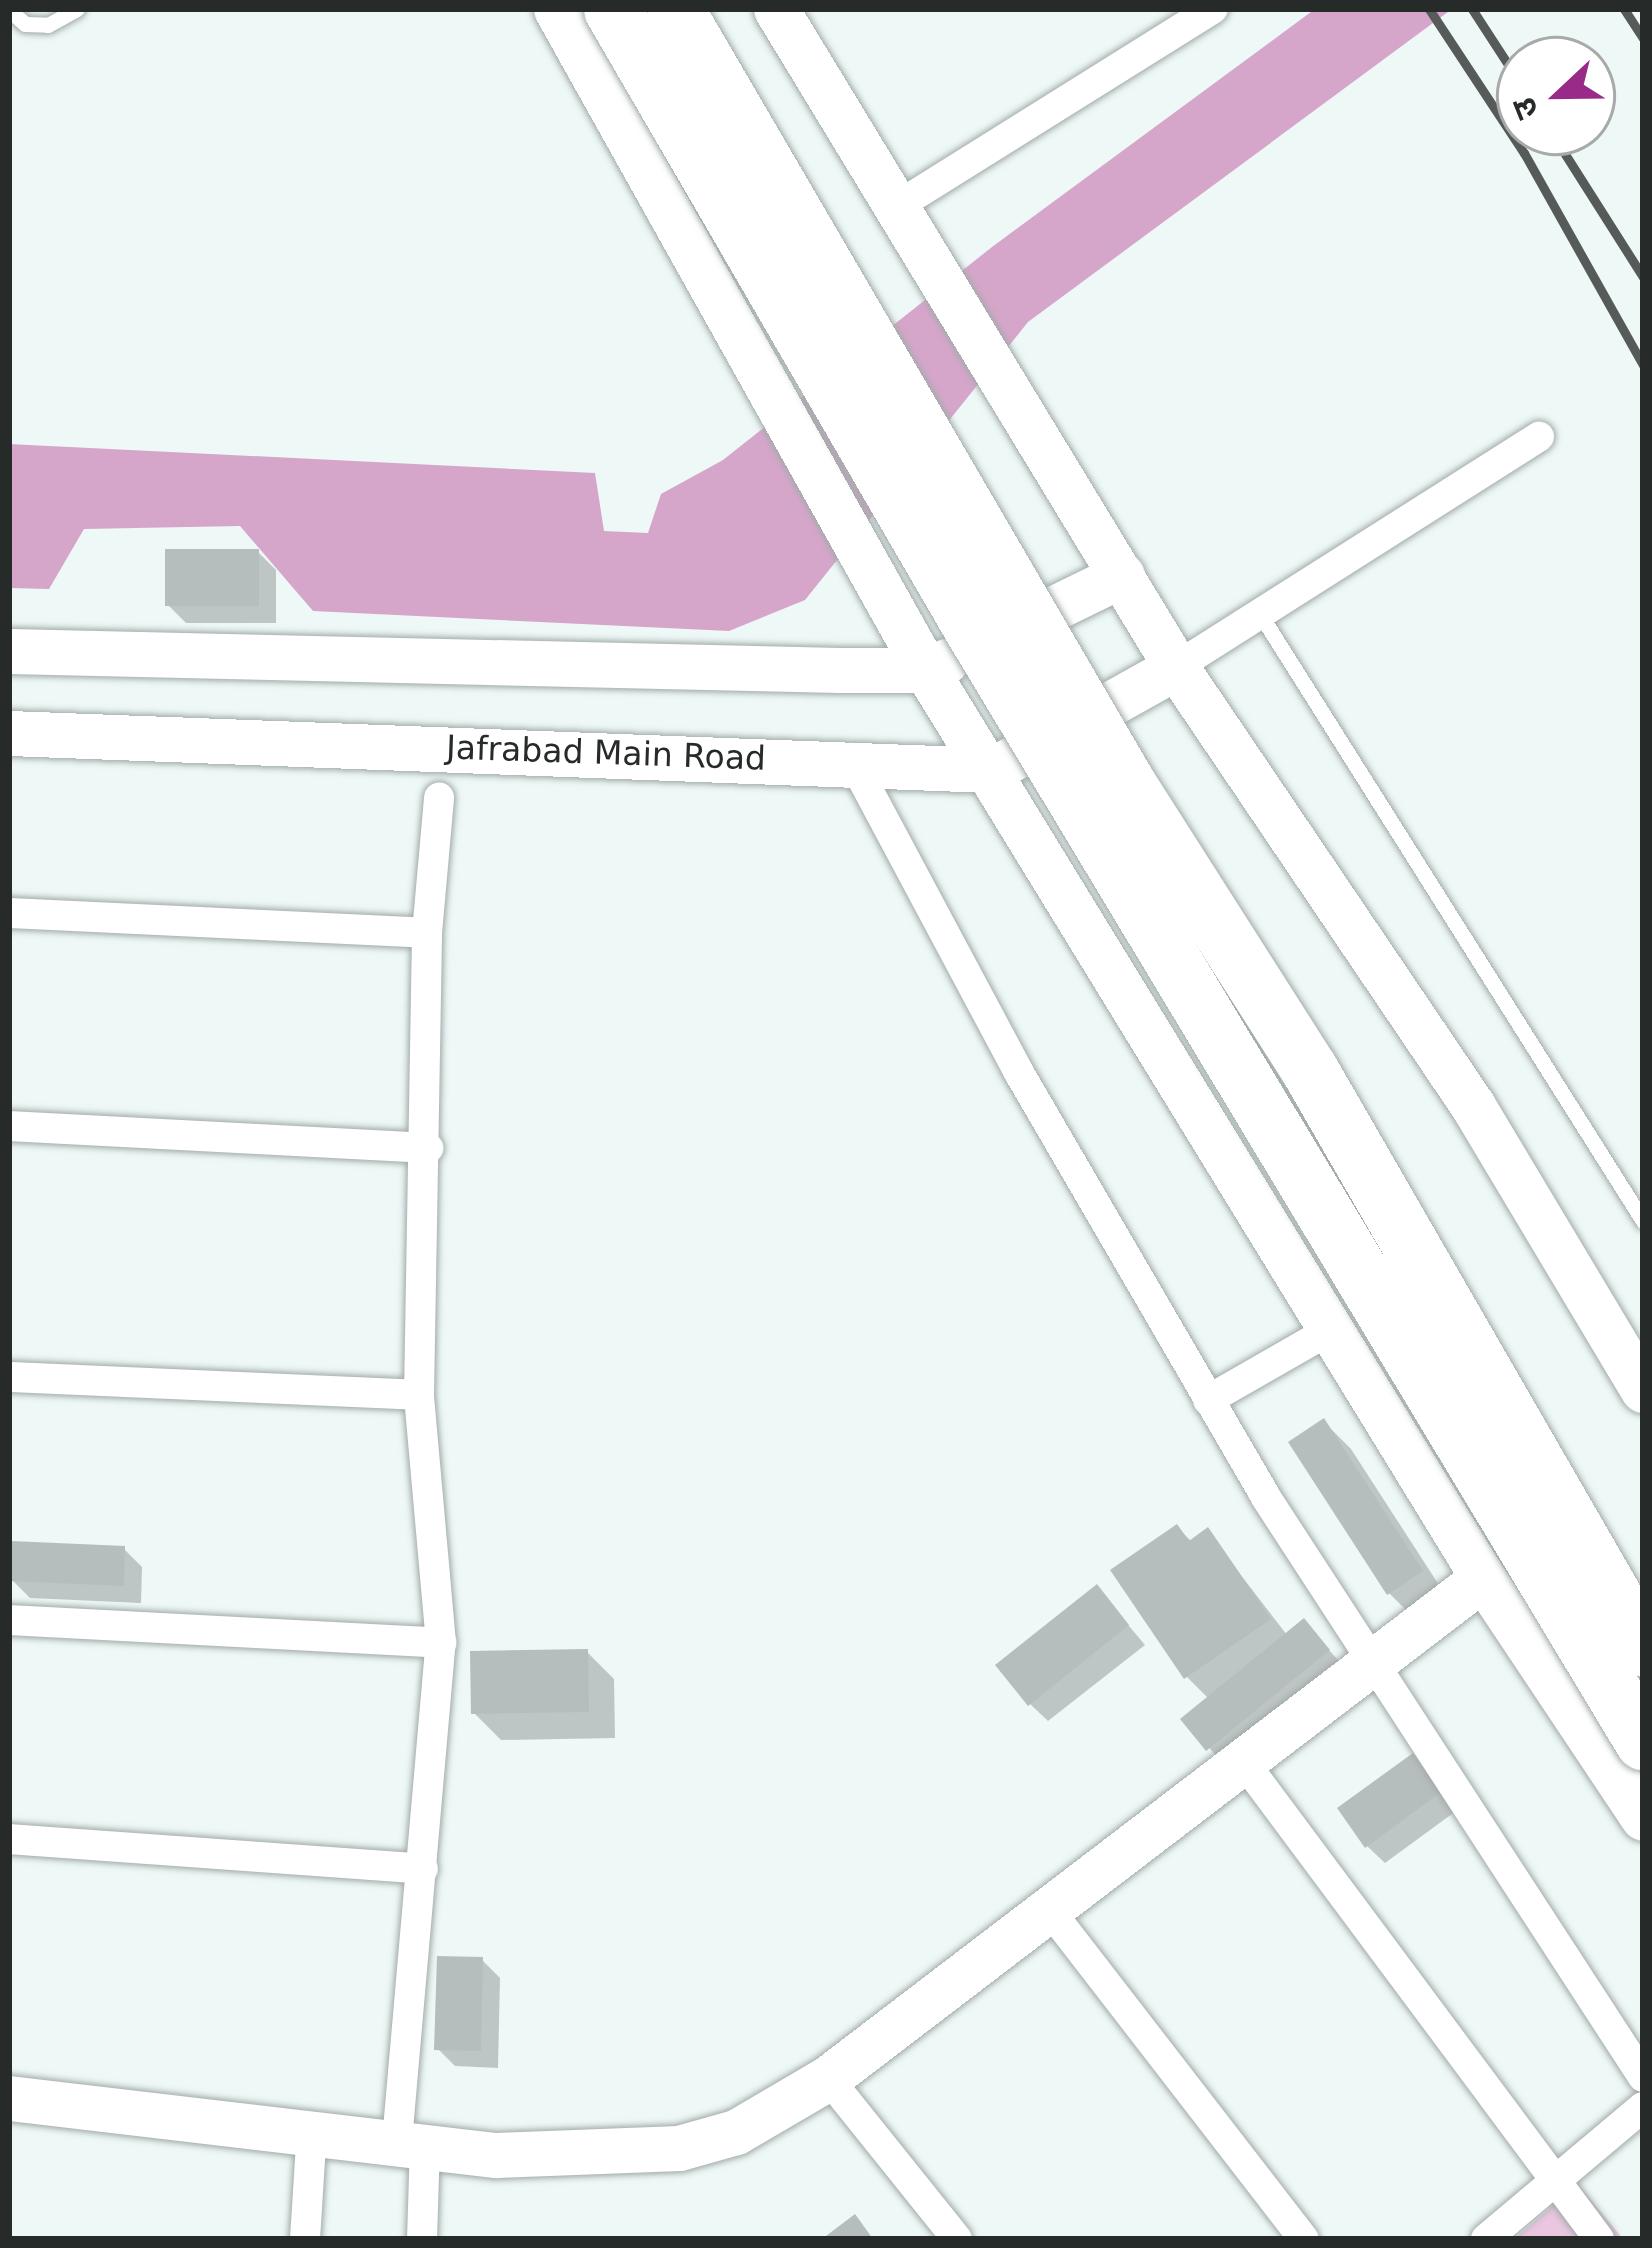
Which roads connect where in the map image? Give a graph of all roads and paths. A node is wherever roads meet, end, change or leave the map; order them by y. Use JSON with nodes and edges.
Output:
{"nodes":[{"id":1,"x":77,"y":9,"type":"edge"},
{"id":2,"x":556,"y":9,"type":"edge"},
{"id":3,"x":612,"y":9,"type":"edge"},
{"id":4,"x":675,"y":9,"type":"edge"},
{"id":5,"x":776,"y":9,"type":"edge"},
{"id":6,"x":1213,"y":9,"type":"edge"},
{"id":7,"x":9,"y":10,"type":"edge"},
{"id":8,"x":894,"y":208,"type":"junction"},
{"id":9,"x":1539,"y":437,"type":"dead end"},
{"id":10,"x":1121,"y":575,"type":"junction"},
{"id":11,"x":1260,"y":614,"type":"junction"},
{"id":12,"x":9,"y":651,"type":"edge"},
{"id":13,"x":1176,"y":667,"type":"junction"},
{"id":14,"x":926,"y":670,"type":"junction"},
{"id":15,"x":9,"y":733,"type":"edge"},
{"id":16,"x":851,"y":758,"type":"junction"},
{"id":17,"x":992,"y":770,"type":"junction"},
{"id":18,"x":439,"y":798,"type":"dead end"},
{"id":19,"x":9,"y":913,"type":"edge"},
{"id":20,"x":427,"y":933,"type":"junction"},
{"id":21,"x":9,"y":1126,"type":"edge"},
{"id":22,"x":428,"y":1148,"type":"junction"},
{"id":23,"x":1643,"y":1221,"type":"edge"},
{"id":24,"x":1332,"y":1329,"type":"junction"},
{"id":25,"x":9,"y":1377,"type":"edge"},
{"id":26,"x":1643,"y":1390,"type":"edge"},
{"id":27,"x":419,"y":1394,"type":"junction"},
{"id":28,"x":1208,"y":1400,"type":"junction"},
{"id":29,"x":1483,"y":1578,"type":"junction"},
{"id":30,"x":9,"y":1620,"type":"edge"},
{"id":31,"x":441,"y":1643,"type":"junction"},
{"id":32,"x":1643,"y":1648,"type":"edge"},
{"id":33,"x":1370,"y":1662,"type":"junction"},
{"id":34,"x":1643,"y":1741,"type":"edge"},
{"id":35,"x":1246,"y":1765,"type":"junction"},
{"id":36,"x":1643,"y":1818,"type":"edge"},
{"id":37,"x":9,"y":1839,"type":"edge"},
{"id":38,"x":423,"y":1869,"type":"junction"},
{"id":39,"x":1051,"y":1912,"type":"junction"},
{"id":40,"x":1643,"y":2077,"type":"edge"},
{"id":41,"x":828,"y":2078,"type":"junction"},
{"id":42,"x":9,"y":2098,"type":"edge"},
{"id":43,"x":1643,"y":2107,"type":"edge"},
{"id":44,"x":312,"y":2129,"type":"junction"},
{"id":45,"x":411,"y":2143,"type":"junction"},
{"id":46,"x":1557,"y":2183,"type":"junction"},
{"id":47,"x":305,"y":2239,"type":"edge"},
{"id":48,"x":422,"y":2239,"type":"edge"},
{"id":49,"x":957,"y":2239,"type":"edge"},
{"id":50,"x":1304,"y":2239,"type":"edge"},
{"id":51,"x":1486,"y":2239,"type":"edge"},
{"id":52,"x":1599,"y":2239,"type":"edge"}],
"edges":[{"from":1,"to":7,"type":"lane"},
{"from":2,"to":14,"type":"main road"},
{"from":3,"to":34,"type":"highway","bridge":true},
{"from":4,"to":32,"type":"highway","bridge":true},
{"from":5,"to":8,"type":"main road"},
{"from":6,"to":8,"type":"street"},
{"from":8,"to":10,"type":"main road"},
{"from":9,"to":11,"type":"street"},
{"from":10,"to":13,"type":"main road"},
{"from":10,"to":14,"type":"main road"},
{"from":11,"to":13,"type":"street"},
{"from":11,"to":23,"type":"lane"},
{"from":12,"to":14,"type":"main road"},
{"from":13,"to":17,"type":"main road"},
{"from":13,"to":26,"type":"main road"},
{"from":14,"to":17,"type":"main road"},
{"from":15,"to":16,"type":"main road","name":"Jafrabad Main Road"},
{"from":16,"to":17,"type":"main road","name":"Jafrabad Main Road"},
{"from":16,"to":28,"type":"street"},
{"from":17,"to":24,"type":"main road"},
{"from":18,"to":20,"type":"street"},
{"from":19,"to":20,"type":"street"},
{"from":20,"to":22,"type":"street"},
{"from":21,"to":22,"type":"street"},
{"from":22,"to":27,"type":"street"},
{"from":24,"to":28,"type":"street"},
{"from":24,"to":29,"type":"main road"},
{"from":25,"to":27,"type":"street"},
{"from":27,"to":31,"type":"street"},
{"from":28,"to":33,"type":"street"},
{"from":29,"to":33,"type":"main road"},
{"from":29,"to":36,"type":"main road"},
{"from":30,"to":31,"type":"street"},
{"from":31,"to":38,"type":"street"},
{"from":33,"to":35,"type":"main road"},
{"from":33,"to":40,"type":"street"},
{"from":35,"to":39,"type":"main road"},
{"from":35,"to":46,"type":"street"},
{"from":37,"to":38,"type":"street"},
{"from":38,"to":45,"type":"street"},
{"from":39,"to":41,"type":"main road"},
{"from":39,"to":50,"type":"street"},
{"from":41,"to":45,"type":"main road"},
{"from":41,"to":49,"type":"street"},
{"from":42,"to":44,"type":"main road"},
{"from":43,"to":46,"type":"street"},
{"from":44,"to":45,"type":"main road"},
{"from":44,"to":47,"type":"street"},
{"from":45,"to":48,"type":"street"},
{"from":46,"to":51,"type":"street"},
{"from":46,"to":52,"type":"street"}]}
